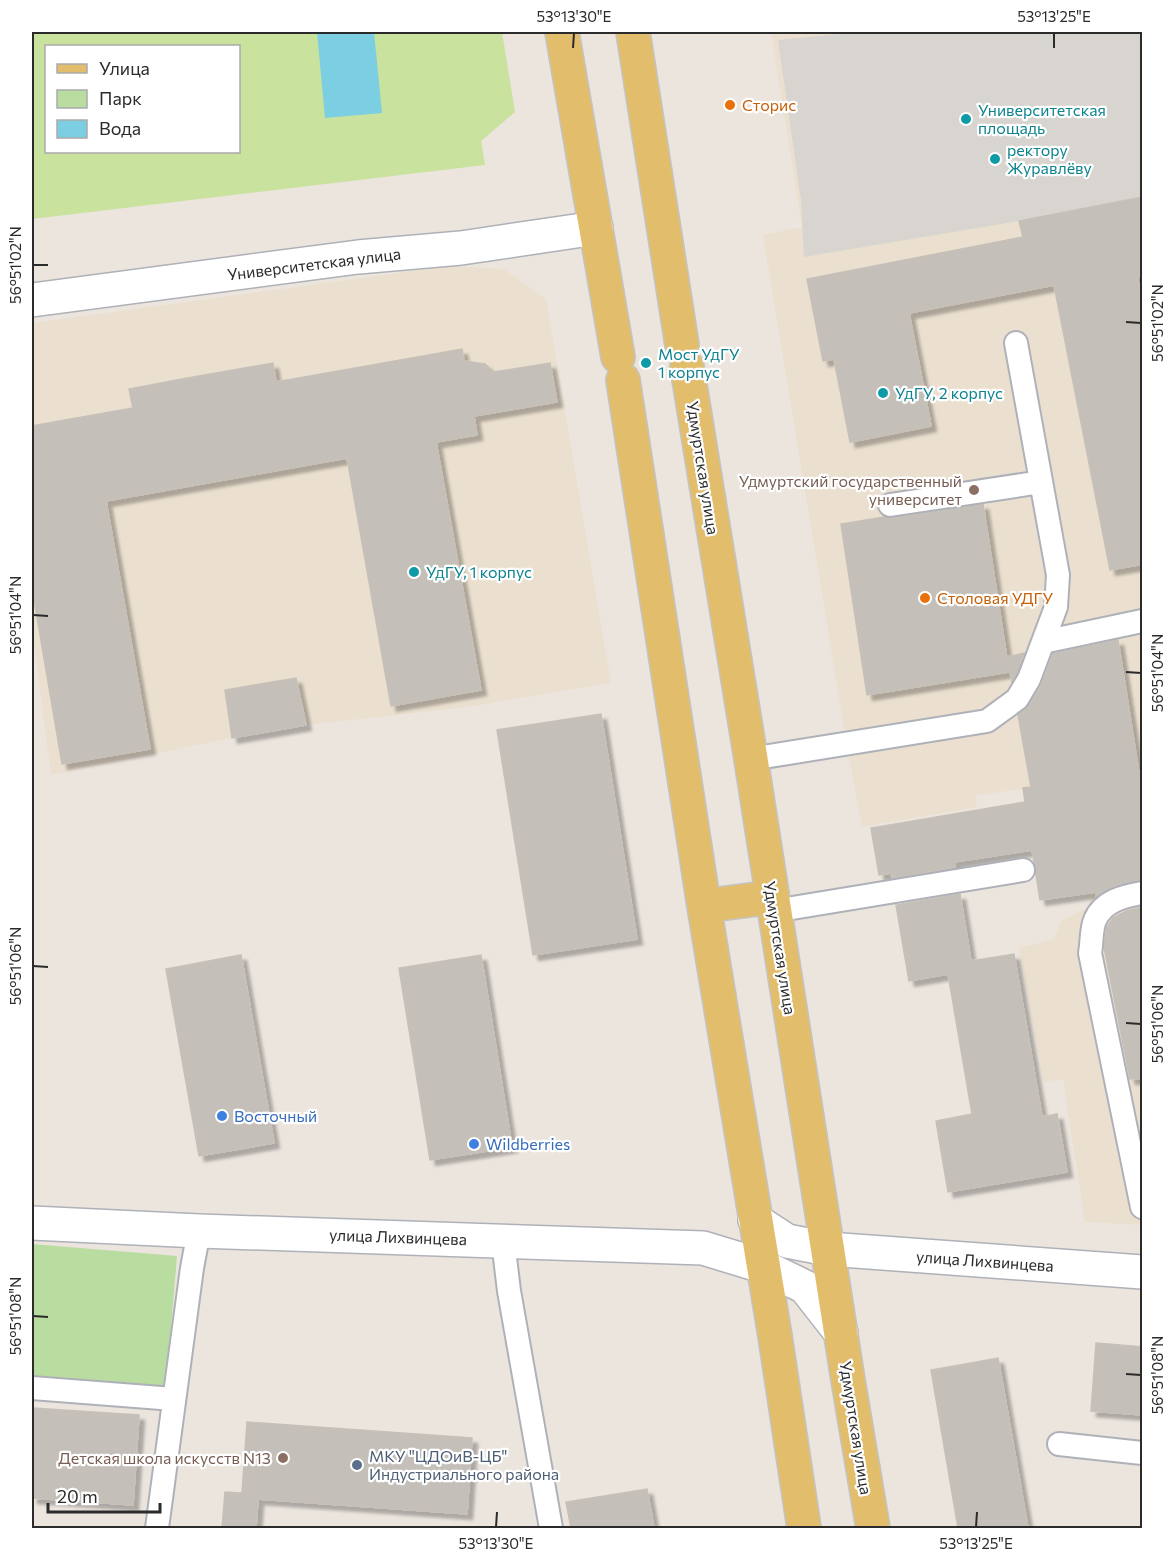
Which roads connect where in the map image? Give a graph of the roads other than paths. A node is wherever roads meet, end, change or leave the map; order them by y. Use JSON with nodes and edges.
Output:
{"nodes":[{"id":1,"x":561,"y":32,"type":"edge"},
{"id":2,"x":633,"y":32,"type":"edge"},
{"id":3,"x":596,"y":228,"type":"junction"},
{"id":4,"x":32,"y":300,"type":"edge"},
{"id":5,"x":1016,"y":344,"type":"dead end"},
{"id":6,"x":1041,"y":482,"type":"junction"},
{"id":7,"x":890,"y":505,"type":"dead end"},
{"id":8,"x":1143,"y":621,"type":"edge"},
{"id":9,"x":1043,"y":642,"type":"junction"},
{"id":10,"x":751,"y":759,"type":"junction"},
{"id":11,"x":1023,"y":870,"type":"dead end"},
{"id":12,"x":1143,"y":893,"type":"edge"},
{"id":13,"x":773,"y":904,"type":"junction"},
{"id":14,"x":704,"y":906,"type":"junction"},
{"id":15,"x":1143,"y":1207,"type":"edge"},
{"id":16,"x":755,"y":1220,"type":"junction"},
{"id":17,"x":32,"y":1223,"type":"edge"},
{"id":18,"x":199,"y":1231,"type":"junction"},
{"id":19,"x":503,"y":1241,"type":"junction"},
{"id":20,"x":828,"y":1249,"type":"junction"},
{"id":21,"x":762,"y":1266,"type":"junction"},
{"id":22,"x":1143,"y":1272,"type":"edge"},
{"id":23,"x":841,"y":1333,"type":"junction"},
{"id":24,"x":32,"y":1388,"type":"edge"},
{"id":25,"x":174,"y":1399,"type":"junction"},
{"id":26,"x":1059,"y":1444,"type":"dead end"},
{"id":27,"x":1143,"y":1453,"type":"edge"},
{"id":28,"x":157,"y":1528,"type":"edge"},
{"id":29,"x":551,"y":1528,"type":"edge"},
{"id":30,"x":804,"y":1528,"type":"edge"},
{"id":31,"x":873,"y":1528,"type":"edge"}],
"edges":[{"from":1,"to":3,"type":"main road"},
{"from":2,"to":10,"type":"main road","name":"Удмуртская улица"},
{"from":3,"to":4,"type":"street","name":"Университетская улица"},
{"from":3,"to":14,"type":"main road"},
{"from":5,"to":6,"type":"lane"},
{"from":6,"to":7,"type":"lane"},
{"from":6,"to":9,"type":"lane"},
{"from":8,"to":9,"type":"lane"},
{"from":9,"to":10,"type":"lane"},
{"from":10,"to":13,"type":"main road","name":"Удмуртская улица"},
{"from":11,"to":13,"type":"lane"},
{"from":12,"to":15,"type":"lane"},
{"from":13,"to":14,"type":"main road"},
{"from":13,"to":20,"type":"main road","name":"Удмуртская улица"},
{"from":14,"to":16,"type":"main road"},
{"from":16,"to":20,"type":"street","name":"улица Лихвинцева"},
{"from":16,"to":21,"type":"main road"},
{"from":17,"to":18,"type":"street","name":"улица Лихвинцева"},
{"from":18,"to":19,"type":"street","name":"улица Лихвинцева"},
{"from":18,"to":25,"type":"lane"},
{"from":19,"to":21,"type":"street","name":"улица Лихвинцева"},
{"from":19,"to":29,"type":"lane"},
{"from":20,"to":22,"type":"street","name":"улица Лихвинцева"},
{"from":20,"to":23,"type":"main road","name":"Удмуртская улица"},
{"from":21,"to":23,"type":"street","name":"улица Лихвинцева"},
{"from":21,"to":30,"type":"main road"},
{"from":23,"to":31,"type":"main road","name":"Удмуртская улица"},
{"from":24,"to":25,"type":"lane"},
{"from":25,"to":28,"type":"lane"},
{"from":26,"to":27,"type":"lane"}]}
